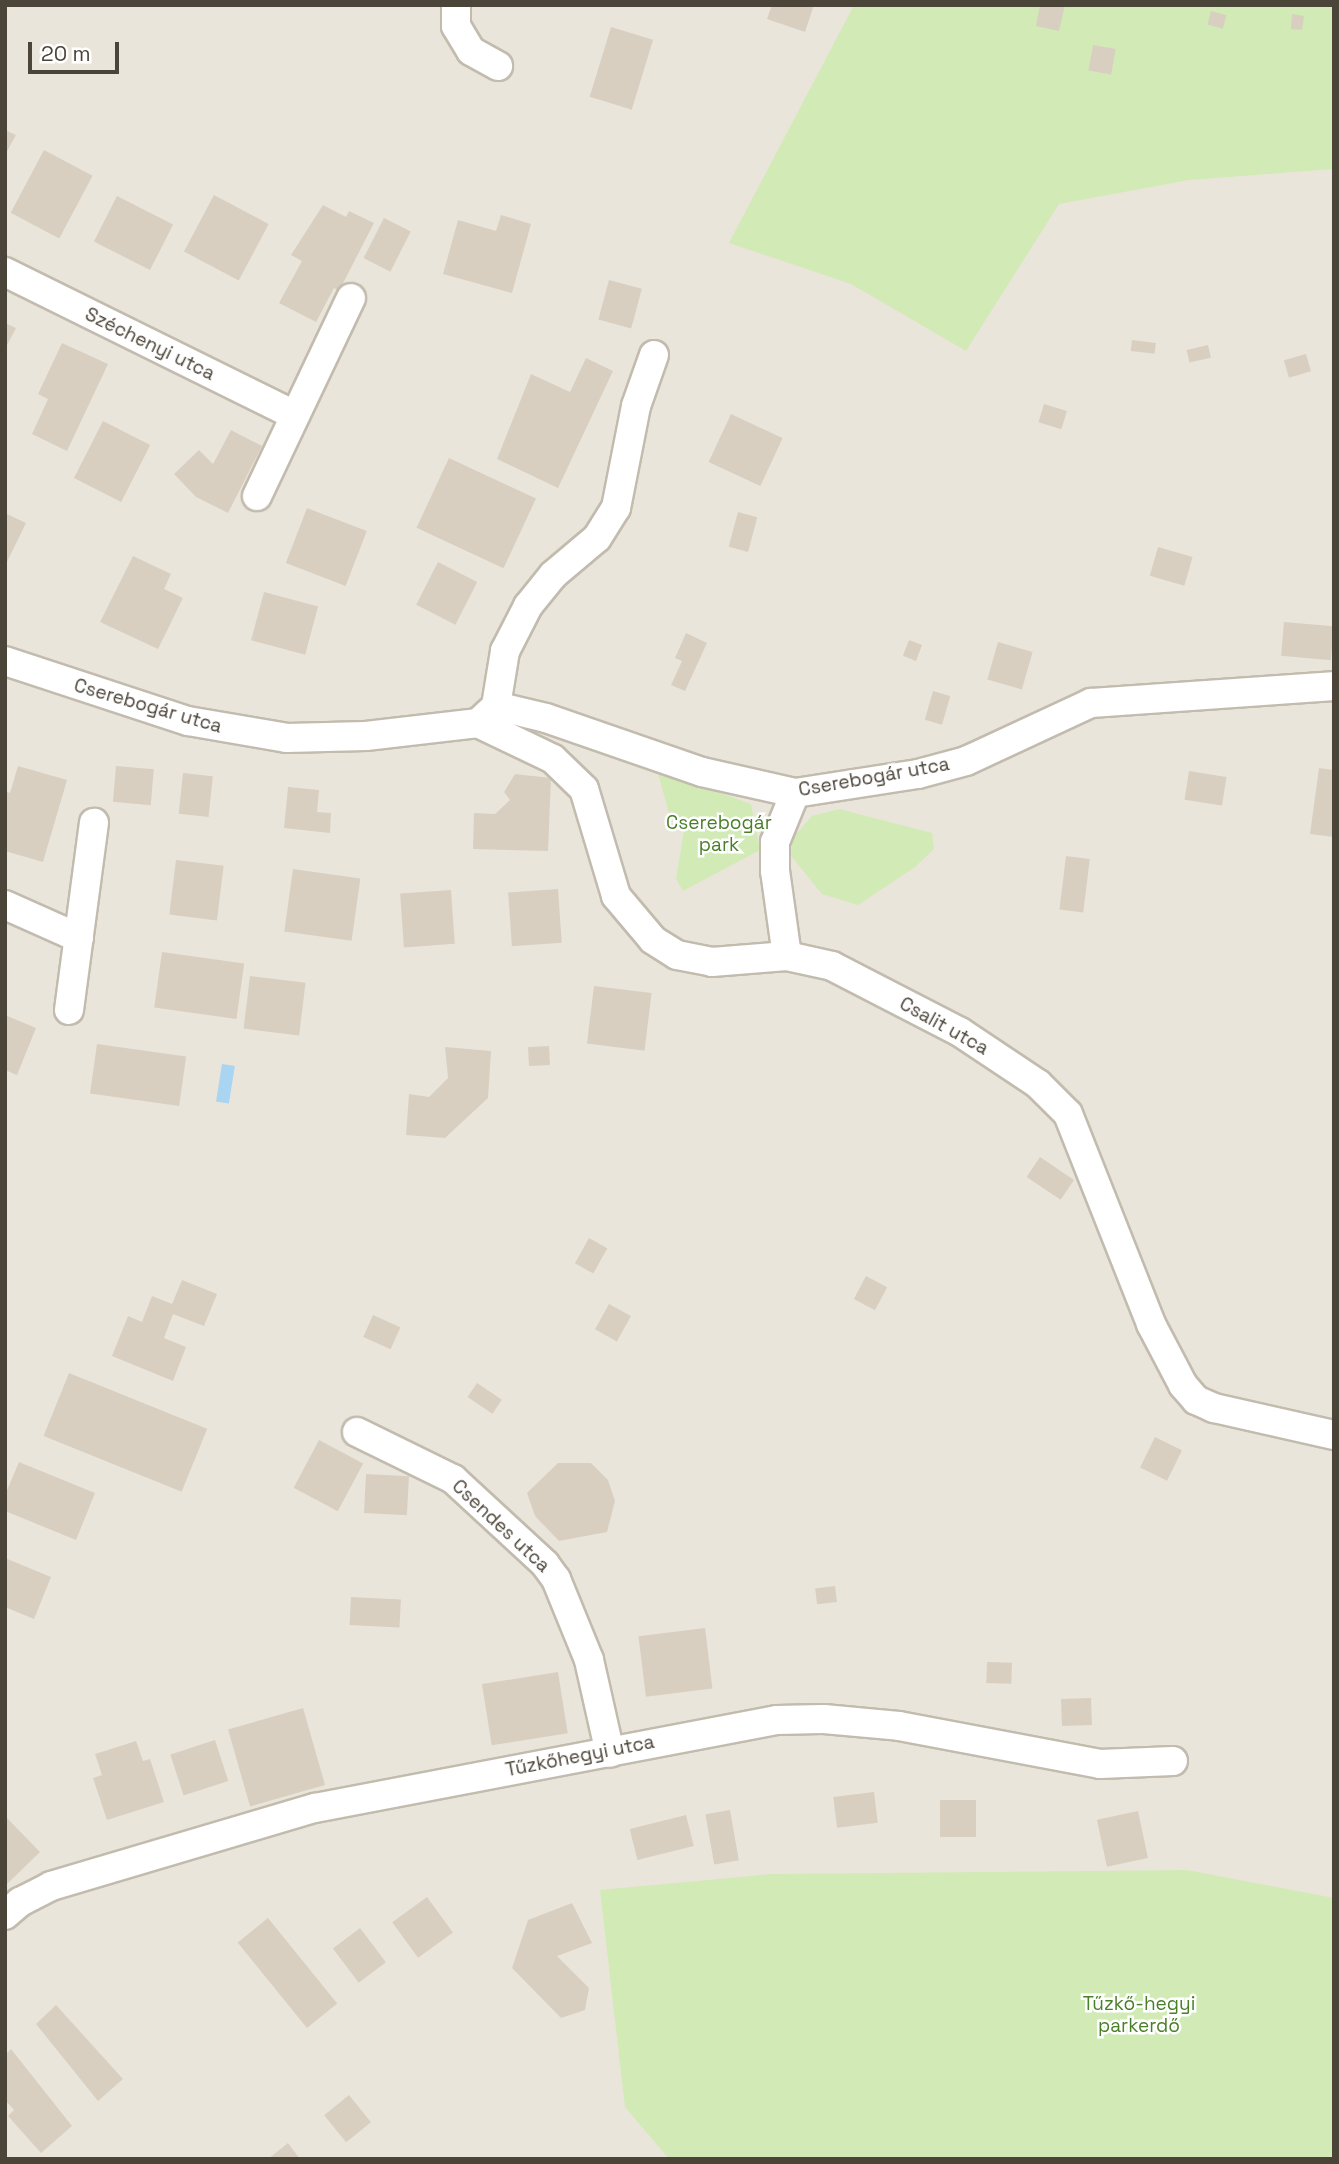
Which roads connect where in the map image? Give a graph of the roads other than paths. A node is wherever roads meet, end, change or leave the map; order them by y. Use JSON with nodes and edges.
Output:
{"nodes":[{"id":1,"x":456,"y":5,"type":"edge"},
{"id":2,"x":498,"y":66,"type":"dead end"},
{"id":3,"x":5,"y":272,"type":"edge"},
{"id":4,"x":351,"y":298,"type":"dead end"},
{"id":5,"x":654,"y":355,"type":"dead end"},
{"id":6,"x":294,"y":415,"type":"junction"},
{"id":7,"x":257,"y":496,"type":"dead end"},
{"id":8,"x":5,"y":662,"type":"edge"},
{"id":9,"x":1334,"y":686,"type":"edge"},
{"id":10,"x":487,"y":715,"type":"junction"},
{"id":11,"x":795,"y":793,"type":"junction"},
{"id":12,"x":94,"y":823,"type":"dead end"},
{"id":13,"x":5,"y":905,"type":"edge"},
{"id":14,"x":79,"y":938,"type":"junction"},
{"id":15,"x":787,"y":956,"type":"junction"},
{"id":16,"x":69,"y":1010,"type":"dead end"},
{"id":17,"x":357,"y":1432,"type":"dead end"},
{"id":18,"x":1334,"y":1435,"type":"edge"},
{"id":19,"x":610,"y":1752,"type":"junction"},
{"id":20,"x":1173,"y":1761,"type":"dead end"},
{"id":21,"x":5,"y":1916,"type":"edge"}],
"edges":[{"from":1,"to":2,"type":"street"},
{"from":3,"to":6,"type":"street","name":"Széchenyi utca"},
{"from":4,"to":6,"type":"street"},
{"from":5,"to":10,"type":"street"},
{"from":6,"to":7,"type":"street"},
{"from":8,"to":10,"type":"street","name":"Cserebogár utca"},
{"from":9,"to":11,"type":"street","name":"Cserebogár utca"},
{"from":10,"to":11,"type":"street","name":"Cserebogár utca"},
{"from":10,"to":15,"type":"street","name":"Csalit utca"},
{"from":11,"to":15,"type":"street"},
{"from":12,"to":14,"type":"street"},
{"from":13,"to":14,"type":"street"},
{"from":14,"to":16,"type":"street"},
{"from":15,"to":18,"type":"street","name":"Csalit utca"},
{"from":17,"to":19,"type":"street","name":"Csendes utca"},
{"from":19,"to":20,"type":"street","name":"Tűzkőhegyi utca"},
{"from":19,"to":21,"type":"street","name":"Tűzkőhegyi utca"}]}
